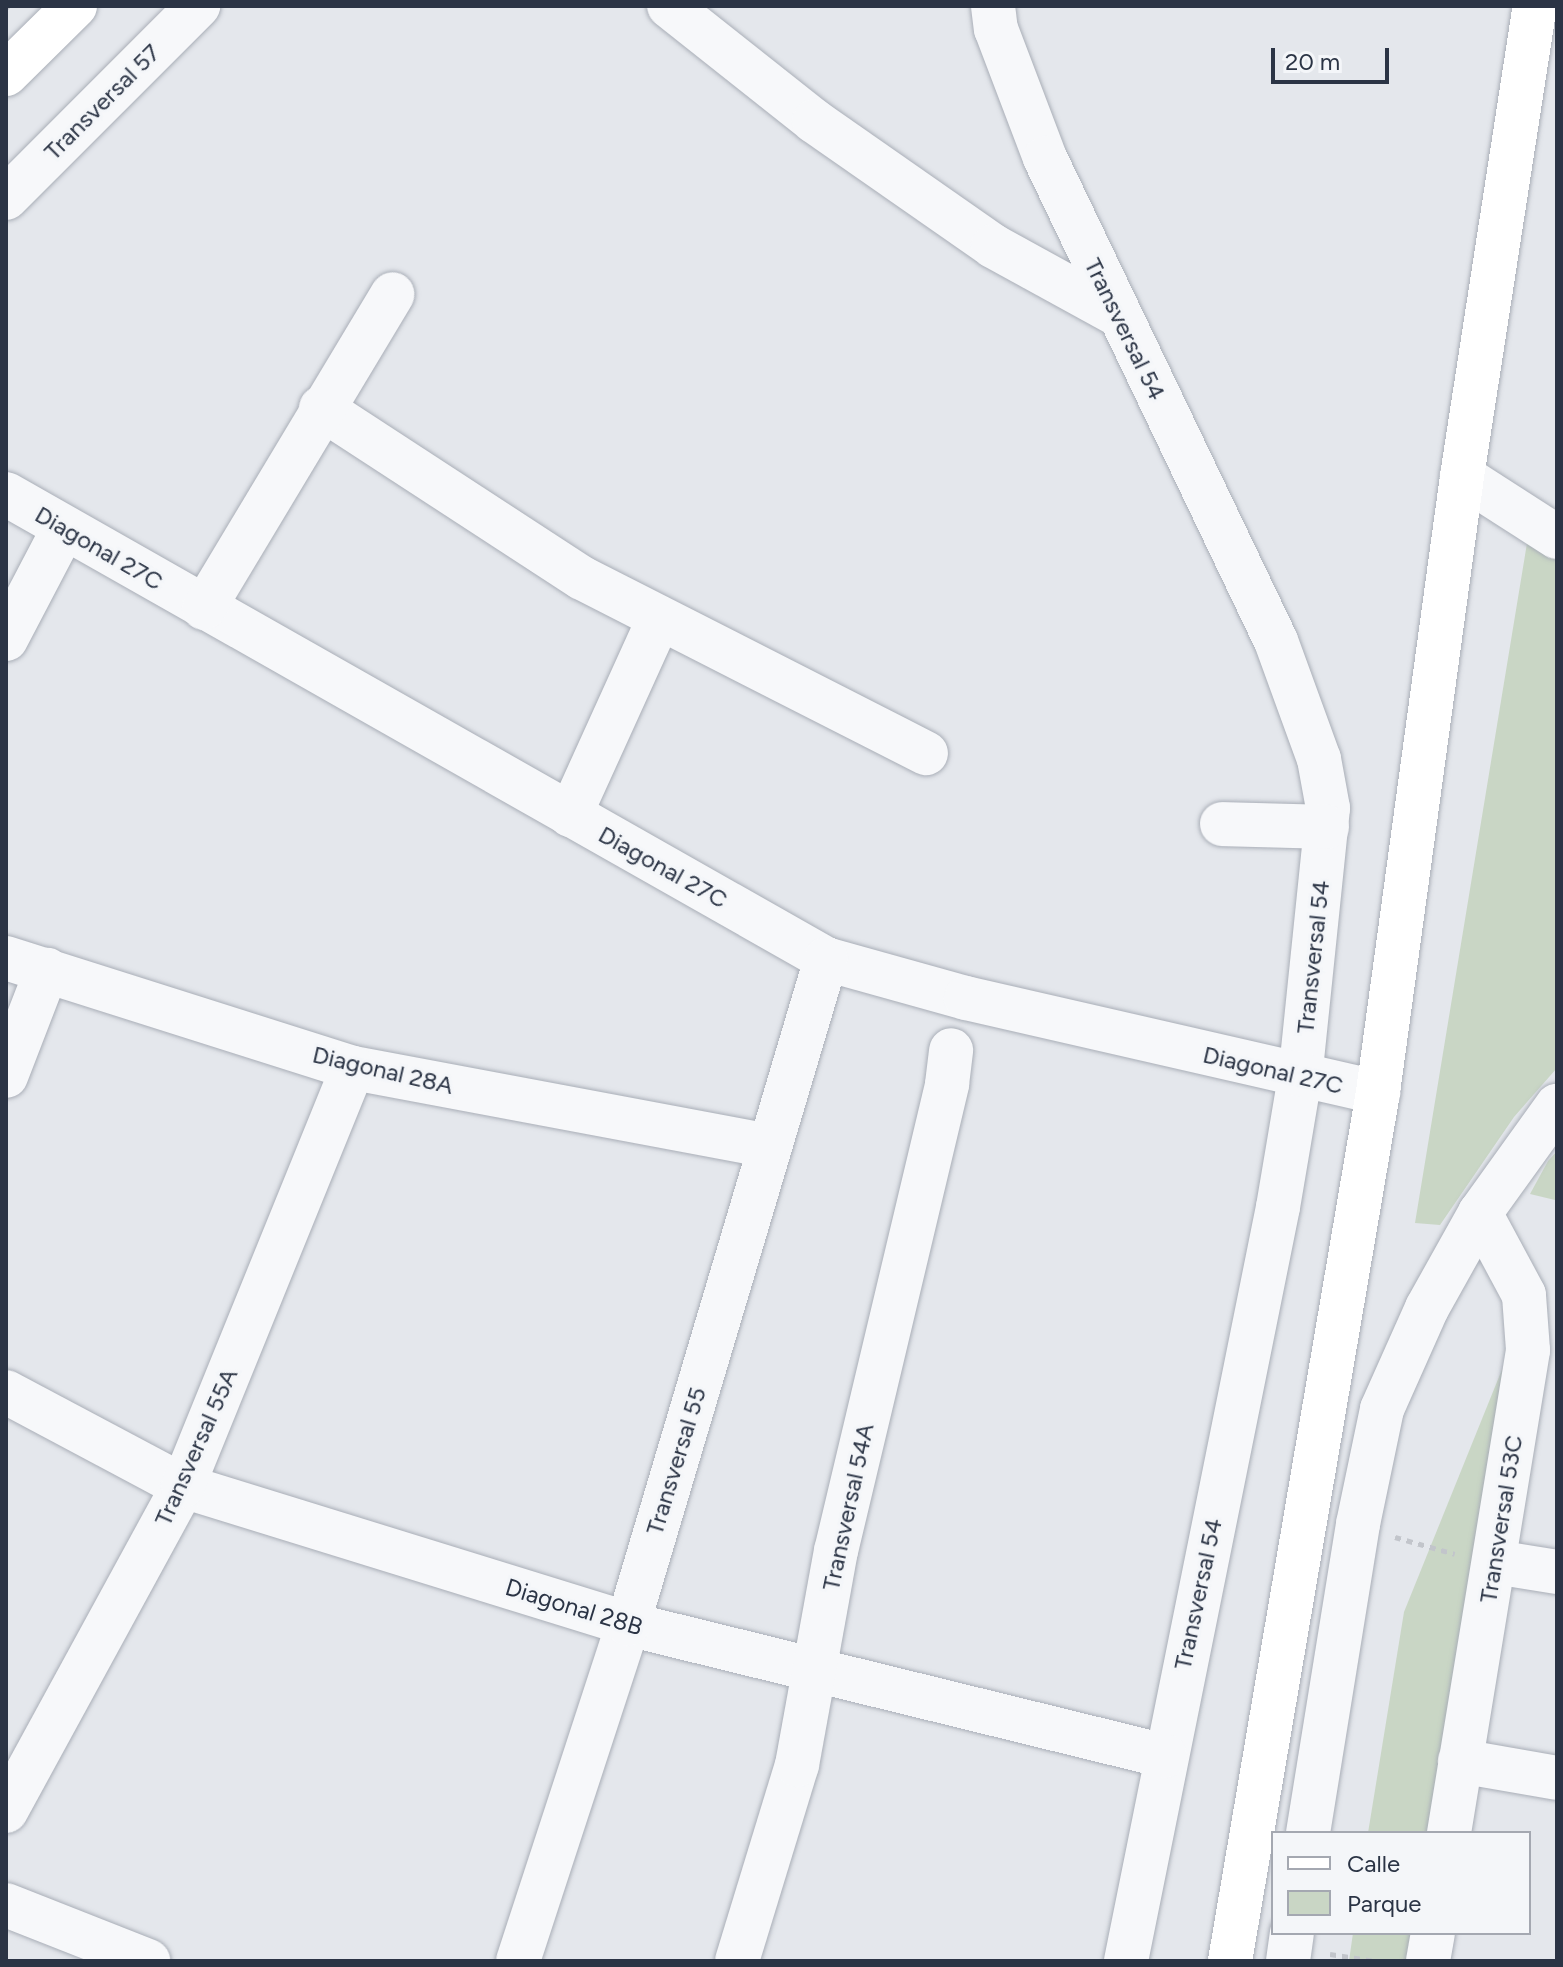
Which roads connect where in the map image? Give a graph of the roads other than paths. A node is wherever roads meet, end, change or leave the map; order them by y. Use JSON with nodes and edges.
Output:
{"nodes":[{"id":1,"x":75,"y":6,"type":"edge"},
{"id":2,"x":198,"y":6,"type":"edge"},
{"id":3,"x":669,"y":6,"type":"edge"},
{"id":4,"x":1535,"y":6,"type":"edge"},
{"id":5,"x":984,"y":14,"type":"edge"},
{"id":6,"x":6,"y":74,"type":"edge"},
{"id":7,"x":6,"y":198,"type":"edge"},
{"id":8,"x":393,"y":294,"type":"dead end"},
{"id":9,"x":1115,"y":313,"type":"junction"},
{"id":10,"x":321,"y":408,"type":"junction"},
{"id":11,"x":1462,"y":476,"type":"junction"},
{"id":12,"x":6,"y":494,"type":"edge"},
{"id":13,"x":64,"y":528,"type":"junction"},
{"id":14,"x":1557,"y":537,"type":"edge"},
{"id":15,"x":204,"y":608,"type":"junction"},
{"id":16,"x":659,"y":619,"type":"junction"},
{"id":17,"x":6,"y":639,"type":"edge"},
{"id":18,"x":926,"y":753,"type":"dead end"},
{"id":19,"x":570,"y":815,"type":"junction"},
{"id":20,"x":1222,"y":824,"type":"dead end"},
{"id":21,"x":1327,"y":827,"type":"junction"},
{"id":22,"x":26,"y":964,"type":"edge"},
{"id":23,"x":822,"y":971,"type":"junction"},
{"id":24,"x":951,"y":1050,"type":"dead end"},
{"id":25,"x":353,"y":1068,"type":"junction"},
{"id":26,"x":6,"y":1076,"type":"edge"},
{"id":27,"x":1300,"y":1077,"type":"junction"},
{"id":28,"x":1378,"y":1092,"type":"junction"},
{"id":29,"x":1557,"y":1106,"type":"edge"},
{"id":30,"x":770,"y":1146,"type":"junction"},
{"id":31,"x":1480,"y":1213,"type":"junction"},
{"id":32,"x":1542,"y":1353,"type":"edge"},
{"id":33,"x":6,"y":1392,"type":"edge"},
{"id":34,"x":183,"y":1486,"type":"junction"},
{"id":35,"x":1495,"y":1562,"type":"junction"},
{"id":36,"x":1557,"y":1572,"type":"edge"},
{"id":37,"x":628,"y":1624,"type":"junction"},
{"id":38,"x":816,"y":1674,"type":"junction"},
{"id":39,"x":1165,"y":1756,"type":"junction"},
{"id":40,"x":1460,"y":1761,"type":"junction"},
{"id":41,"x":1557,"y":1778,"type":"edge"},
{"id":42,"x":6,"y":1811,"type":"edge"},
{"id":43,"x":1308,"y":1831,"type":"edge"},
{"id":44,"x":1449,"y":1831,"type":"edge"},
{"id":45,"x":1244,"y":1862,"type":"junction"},
{"id":46,"x":6,"y":1905,"type":"edge"},
{"id":47,"x":1433,"y":1935,"type":"edge"},
{"id":48,"x":148,"y":1961,"type":"edge"},
{"id":49,"x":518,"y":1961,"type":"edge"},
{"id":50,"x":737,"y":1961,"type":"edge"},
{"id":51,"x":1126,"y":1961,"type":"edge"},
{"id":52,"x":1215,"y":1961,"type":"edge"},
{"id":53,"x":1230,"y":1961,"type":"edge"},
{"id":54,"x":1428,"y":1961,"type":"edge"}],
"edges":[{"from":1,"to":6,"type":"main road"},
{"from":2,"to":7,"type":"street","name":"Transversal 57"},
{"from":3,"to":9,"type":"street"},
{"from":4,"to":11,"type":"main road"},
{"from":5,"to":9,"type":"street","name":"Transversal 54"},
{"from":8,"to":10,"type":"street"},
{"from":9,"to":21,"type":"street","name":"Transversal 54"},
{"from":10,"to":15,"type":"street"},
{"from":10,"to":16,"type":"street"},
{"from":11,"to":14,"type":"street"},
{"from":11,"to":28,"type":"main road"},
{"from":12,"to":13,"type":"street","name":"Diagonal 27C"},
{"from":13,"to":15,"type":"street","name":"Diagonal 27C"},
{"from":13,"to":17,"type":"street"},
{"from":15,"to":19,"type":"street","name":"Diagonal 27C"},
{"from":16,"to":18,"type":"street"},
{"from":16,"to":19,"type":"street"},
{"from":19,"to":23,"type":"street","name":"Diagonal 27C"},
{"from":20,"to":21,"type":"street"},
{"from":21,"to":27,"type":"street","name":"Transversal 54"},
{"from":22,"to":25,"type":"street","name":"Diagonal 28A"},
{"from":22,"to":26,"type":"street"},
{"from":23,"to":27,"type":"street","name":"Diagonal 27C"},
{"from":23,"to":30,"type":"street","name":"Transversal 55"},
{"from":24,"to":38,"type":"street","name":"Transversal 54A"},
{"from":25,"to":30,"type":"street","name":"Diagonal 28A"},
{"from":25,"to":34,"type":"street","name":"Transversal 55A"},
{"from":27,"to":28,"type":"street","name":"Diagonal 27C"},
{"from":27,"to":39,"type":"street","name":"Transversal 54"},
{"from":28,"to":45,"type":"main road"},
{"from":29,"to":31,"type":"street"},
{"from":30,"to":37,"type":"street","name":"Transversal 55"},
{"from":31,"to":32,"type":"street","name":"Transversal 53C"},
{"from":31,"to":43,"type":"street"},
{"from":32,"to":35,"type":"street","name":"Transversal 53C"},
{"from":33,"to":34,"type":"street","name":"Diagonal 28B"},
{"from":34,"to":37,"type":"street","name":"Diagonal 28B"},
{"from":34,"to":42,"type":"street","name":"Transversal 55A"},
{"from":35,"to":36,"type":"street"},
{"from":35,"to":40,"type":"street","name":"Transversal 53C"},
{"from":37,"to":38,"type":"street","name":"Diagonal 28B"},
{"from":37,"to":49,"type":"street","name":"Transversal 55"},
{"from":38,"to":39,"type":"street","name":"Diagonal 28B"},
{"from":38,"to":50,"type":"street","name":"Transversal 54A"},
{"from":39,"to":51,"type":"street","name":"Transversal 54"},
{"from":40,"to":41,"type":"street"},
{"from":40,"to":44,"type":"street","name":"Transversal 53C"},
{"from":45,"to":52,"type":"main road"},
{"from":45,"to":53,"type":"main road"},
{"from":46,"to":48,"type":"street"},
{"from":47,"to":54,"type":"street"}]}
